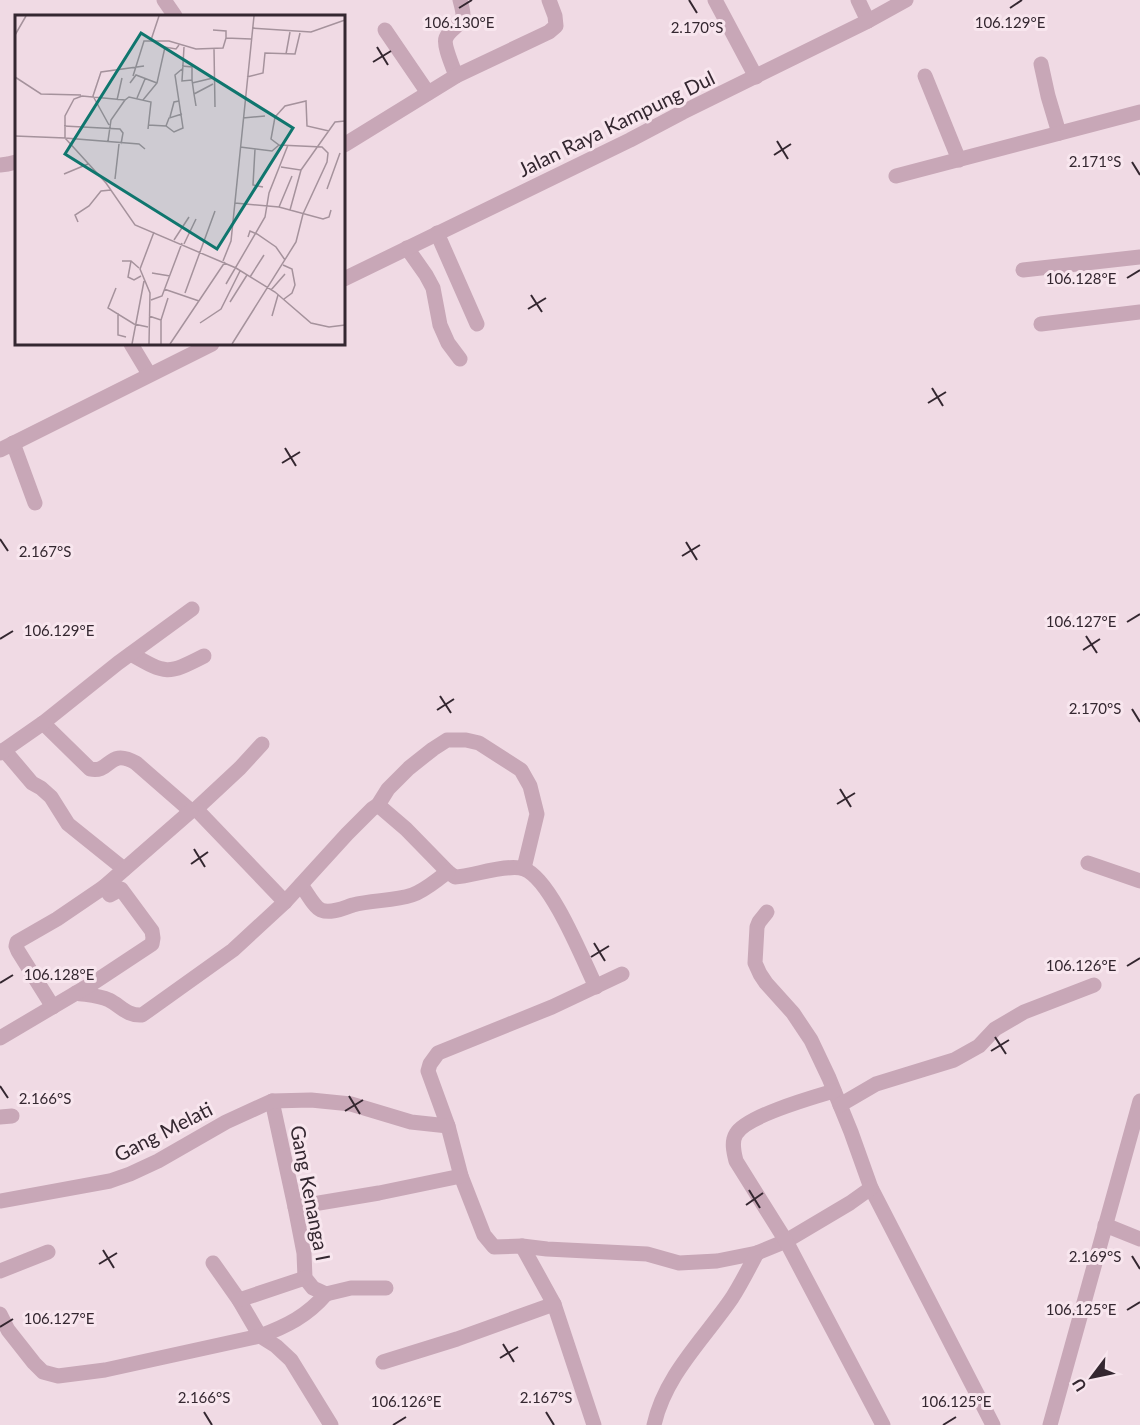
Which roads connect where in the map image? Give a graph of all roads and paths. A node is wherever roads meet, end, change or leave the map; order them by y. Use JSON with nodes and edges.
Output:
{"nodes":[{"id":1,"x":164,"y":0,"type":"edge"},
{"id":2,"x":460,"y":0,"type":"edge"},
{"id":3,"x":549,"y":0,"type":"edge"},
{"id":4,"x":715,"y":0,"type":"edge"},
{"id":5,"x":858,"y":0,"type":"edge"},
{"id":6,"x":906,"y":0,"type":"edge"},
{"id":7,"x":174,"y":15,"type":"edge"},
{"id":8,"x":867,"y":21,"type":"junction"},
{"id":9,"x":385,"y":30,"type":"dead end"},
{"id":10,"x":1041,"y":64,"type":"dead end"},
{"id":11,"x":456,"y":76,"type":"junction"},
{"id":12,"x":925,"y":76,"type":"dead end"},
{"id":13,"x":756,"y":77,"type":"junction"},
{"id":14,"x":428,"y":93,"type":"junction"},
{"id":15,"x":1140,"y":112,"type":"edge"},
{"id":16,"x":1059,"y":133,"type":"junction"},
{"id":17,"x":345,"y":144,"type":"edge"},
{"id":18,"x":959,"y":160,"type":"junction"},
{"id":19,"x":15,"y":162,"type":"edge"},
{"id":20,"x":0,"y":165,"type":"edge"},
{"id":21,"x":896,"y":177,"type":"dead end"},
{"id":22,"x":437,"y":234,"type":"junction"},
{"id":23,"x":407,"y":248,"type":"junction"},
{"id":24,"x":1140,"y":257,"type":"edge"},
{"id":25,"x":1023,"y":270,"type":"dead end"},
{"id":26,"x":346,"y":272,"type":"edge"},
{"id":27,"x":1140,"y":312,"type":"edge"},
{"id":28,"x":477,"y":324,"type":"dead end"},
{"id":29,"x":1041,"y":324,"type":"dead end"},
{"id":30,"x":131,"y":345,"type":"edge"},
{"id":31,"x":210,"y":345,"type":"edge"},
{"id":32,"x":460,"y":359,"type":"dead end"},
{"id":33,"x":149,"y":374,"type":"junction"},
{"id":34,"x":6,"y":447,"type":"edge"},
{"id":35,"x":35,"y":503,"type":"dead end"},
{"id":36,"x":192,"y":609,"type":"dead end"},
{"id":37,"x":131,"y":654,"type":"junction"},
{"id":38,"x":204,"y":656,"type":"dead end"},
{"id":39,"x":43,"y":723,"type":"junction"},
{"id":40,"x":262,"y":744,"type":"dead end"},
{"id":41,"x":2,"y":752,"type":"edge"},
{"id":42,"x":378,"y":805,"type":"junction"},
{"id":43,"x":194,"y":810,"type":"junction"},
{"id":44,"x":1089,"y":863,"type":"dead end"},
{"id":45,"x":524,"y":868,"type":"junction"},
{"id":46,"x":124,"y":869,"type":"junction"},
{"id":47,"x":448,"y":872,"type":"junction"},
{"id":48,"x":1140,"y":880,"type":"edge"},
{"id":49,"x":301,"y":885,"type":"junction"},
{"id":50,"x":104,"y":887,"type":"junction"},
{"id":51,"x":285,"y":902,"type":"junction"},
{"id":52,"x":767,"y":912,"type":"dead end"},
{"id":53,"x":622,"y":974,"type":"dead end"},
{"id":54,"x":1094,"y":985,"type":"dead end"},
{"id":55,"x":596,"y":987,"type":"junction"},
{"id":56,"x":76,"y":993,"type":"junction"},
{"id":57,"x":53,"y":1007,"type":"junction"},
{"id":58,"x":0,"y":1038,"type":"edge"},
{"id":59,"x":837,"y":1098,"type":"junction"},
{"id":60,"x":272,"y":1101,"type":"junction"},
{"id":61,"x":1140,"y":1101,"type":"edge"},
{"id":62,"x":448,"y":1126,"type":"junction"},
{"id":63,"x":461,"y":1176,"type":"junction"},
{"id":64,"x":871,"y":1188,"type":"junction"},
{"id":65,"x":0,"y":1201,"type":"edge"},
{"id":66,"x":295,"y":1207,"type":"junction"},
{"id":67,"x":1105,"y":1225,"type":"junction"},
{"id":68,"x":1140,"y":1239,"type":"edge"},
{"id":69,"x":786,"y":1241,"type":"junction"},
{"id":70,"x":522,"y":1246,"type":"junction"},
{"id":71,"x":48,"y":1252,"type":"dead end"},
{"id":72,"x":757,"y":1253,"type":"junction"},
{"id":73,"x":213,"y":1263,"type":"dead end"},
{"id":74,"x":0,"y":1271,"type":"edge"},
{"id":75,"x":305,"y":1278,"type":"junction"},
{"id":76,"x":386,"y":1288,"type":"dead end"},
{"id":77,"x":326,"y":1294,"type":"junction"},
{"id":78,"x":239,"y":1300,"type":"junction"},
{"id":79,"x":554,"y":1304,"type":"junction"},
{"id":80,"x":0,"y":1314,"type":"edge"},
{"id":81,"x":4,"y":1332,"type":"edge"},
{"id":82,"x":260,"y":1336,"type":"junction"},
{"id":83,"x":383,"y":1362,"type":"dead end"},
{"id":84,"x":331,"y":1425,"type":"edge"},
{"id":85,"x":594,"y":1425,"type":"edge"},
{"id":86,"x":654,"y":1425,"type":"edge"},
{"id":87,"x":883,"y":1425,"type":"edge"},
{"id":88,"x":993,"y":1425,"type":"edge"},
{"id":89,"x":1050,"y":1425,"type":"edge"}],
"edges":[{"from":1,"to":7,"type":"street"},
{"from":2,"to":11,"type":"street"},
{"from":3,"to":11,"type":"street"},
{"from":4,"to":13,"type":"street"},
{"from":5,"to":8,"type":"street"},
{"from":6,"to":8,"type":"street","name":"Jalan Raya Kampung Dul"},
{"from":8,"to":13,"type":"street","name":"Jalan Raya Kampung Dul"},
{"from":9,"to":14,"type":"street"},
{"from":10,"to":16,"type":"street"},
{"from":11,"to":14,"type":"street"},
{"from":12,"to":18,"type":"street"},
{"from":13,"to":22,"type":"street","name":"Jalan Raya Kampung Dul"},
{"from":14,"to":17,"type":"street"},
{"from":15,"to":16,"type":"street"},
{"from":16,"to":18,"type":"street"},
{"from":18,"to":21,"type":"street"},
{"from":19,"to":20,"type":"street"},
{"from":22,"to":23,"type":"street","name":"Jalan Raya Kampung Dul"},
{"from":22,"to":28,"type":"street"},
{"from":23,"to":26,"type":"street","name":"Jalan Raya Kampung Dul"},
{"from":23,"to":32,"type":"street"},
{"from":24,"to":25,"type":"street"},
{"from":27,"to":29,"type":"street"},
{"from":30,"to":33,"type":"street"},
{"from":31,"to":33,"type":"street"},
{"from":33,"to":34,"type":"street"},
{"from":34,"to":35,"type":"street"},
{"from":36,"to":37,"type":"street"},
{"from":37,"to":38,"type":"street"},
{"from":37,"to":39,"type":"street"},
{"from":39,"to":41,"type":"street"},
{"from":39,"to":43,"type":"street"},
{"from":40,"to":43,"type":"street"},
{"from":41,"to":46,"type":"street"},
{"from":42,"to":45,"type":"street"},
{"from":42,"to":47,"type":"street"},
{"from":42,"to":49,"type":"street"},
{"from":43,"to":46,"type":"street"},
{"from":43,"to":51,"type":"street"},
{"from":44,"to":48,"type":"street"},
{"from":45,"to":47,"type":"street"},
{"from":45,"to":55,"type":"street"},
{"from":46,"to":50,"type":"street"},
{"from":47,"to":49,"type":"street"},
{"from":49,"to":51,"type":"street"},
{"from":50,"to":56,"type":"street"},
{"from":50,"to":57,"type":"street"},
{"from":51,"to":56,"type":"street"},
{"from":52,"to":59,"type":"street"},
{"from":53,"to":55,"type":"street"},
{"from":54,"to":59,"type":"street"},
{"from":55,"to":62,"type":"street"},
{"from":56,"to":57,"type":"street"},
{"from":57,"to":58,"type":"street"},
{"from":59,"to":64,"type":"street"},
{"from":59,"to":69,"type":"street"},
{"from":60,"to":62,"type":"street"},
{"from":60,"to":65,"type":"street","name":"Gang Melati"},
{"from":60,"to":66,"type":"street","name":"Gang Kenanga I"},
{"from":61,"to":67,"type":"street"},
{"from":62,"to":63,"type":"street"},
{"from":63,"to":66,"type":"street"},
{"from":63,"to":70,"type":"street"},
{"from":64,"to":69,"type":"street"},
{"from":64,"to":88,"type":"street"},
{"from":66,"to":75,"type":"street","name":"Gang Kenanga I"},
{"from":67,"to":68,"type":"street"},
{"from":67,"to":89,"type":"street"},
{"from":69,"to":72,"type":"street"},
{"from":69,"to":87,"type":"street"},
{"from":70,"to":72,"type":"street"},
{"from":70,"to":79,"type":"street"},
{"from":71,"to":74,"type":"street"},
{"from":72,"to":86,"type":"street"},
{"from":73,"to":78,"type":"street"},
{"from":75,"to":77,"type":"street","name":"Gang Kenanga I"},
{"from":75,"to":78,"type":"street"},
{"from":76,"to":77,"type":"street"},
{"from":77,"to":82,"type":"street"},
{"from":78,"to":82,"type":"street"},
{"from":79,"to":83,"type":"street"},
{"from":79,"to":85,"type":"street"},
{"from":80,"to":81,"type":"street"},
{"from":81,"to":82,"type":"street"},
{"from":82,"to":84,"type":"street"}]}
